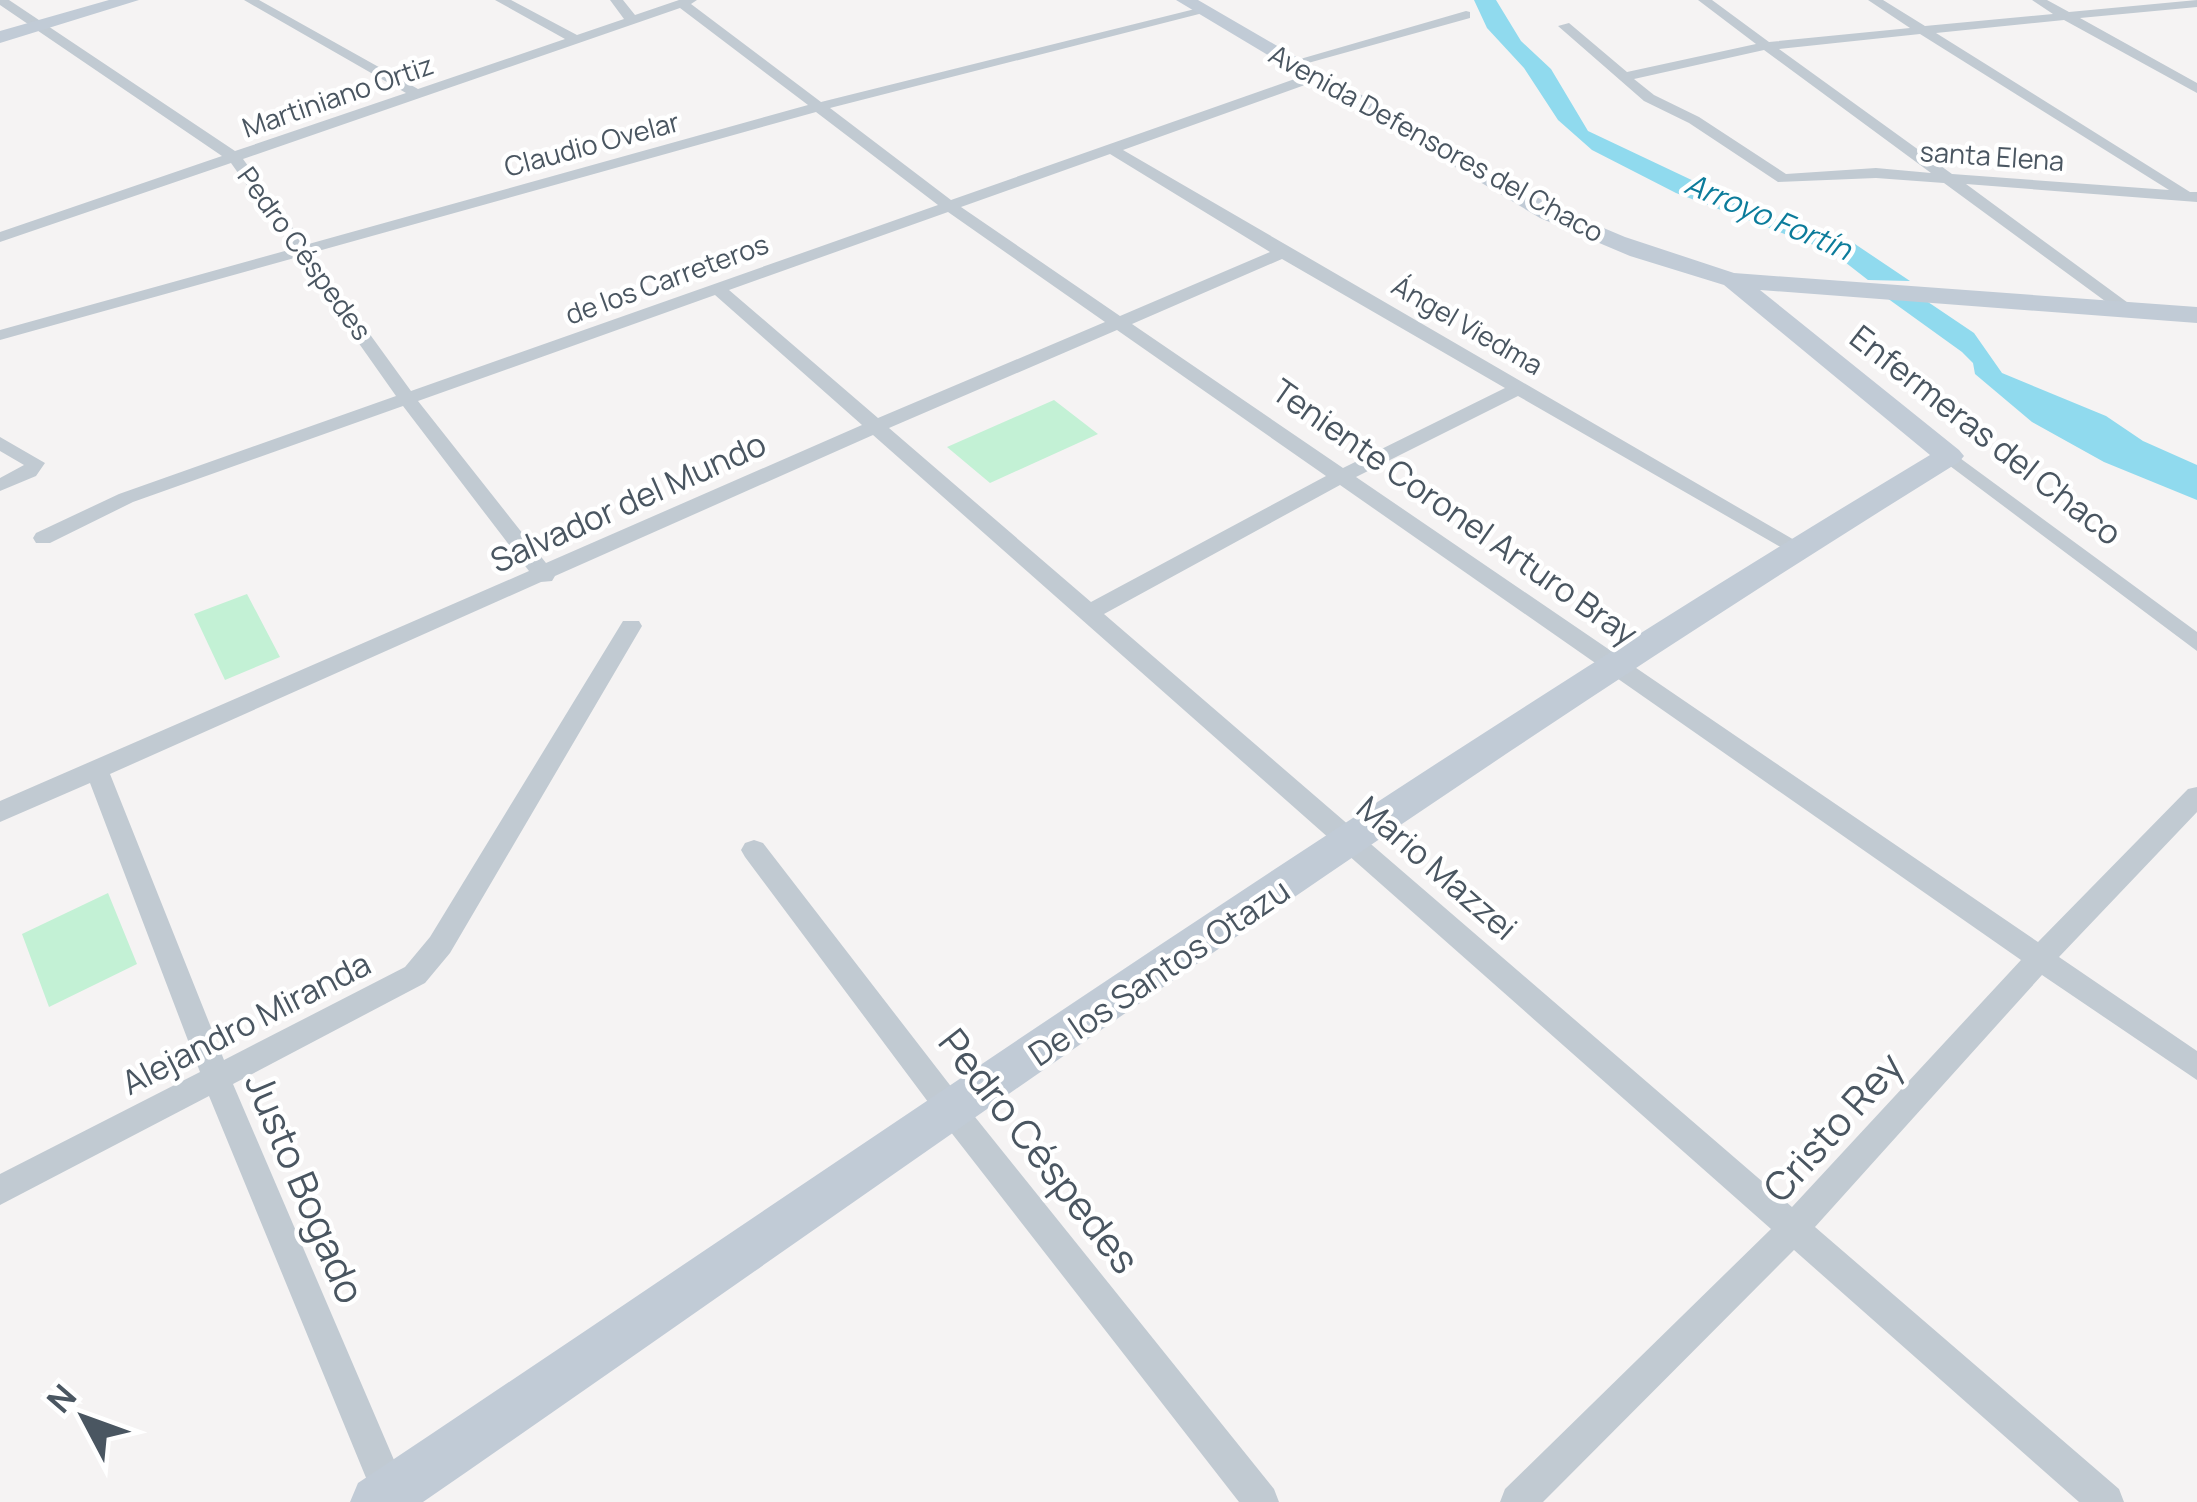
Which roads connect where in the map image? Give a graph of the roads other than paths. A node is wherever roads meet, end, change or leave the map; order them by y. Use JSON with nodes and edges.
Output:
{"nodes":[{"id":1,"x":1,"y":0,"type":"edge"},
{"id":2,"x":130,"y":0,"type":"edge"},
{"id":3,"x":250,"y":0,"type":"edge"},
{"id":4,"x":501,"y":0,"type":"edge"},
{"id":5,"x":616,"y":0,"type":"edge"},
{"id":6,"x":1704,"y":0,"type":"edge"},
{"id":7,"x":1874,"y":0,"type":"edge"},
{"id":8,"x":2038,"y":0,"type":"edge"},
{"id":9,"x":687,"y":2,"type":"edge"},
{"id":10,"x":2197,"y":3,"type":"edge"},
{"id":11,"x":1192,"y":5,"type":"edge"},
{"id":12,"x":1466,"y":15,"type":"dead end"},
{"id":13,"x":2066,"y":16,"type":"junction"},
{"id":14,"x":631,"y":20,"type":"junction"},
{"id":15,"x":38,"y":26,"type":"junction"},
{"id":16,"x":1564,"y":26,"type":"dead end"},
{"id":17,"x":1919,"y":31,"type":"junction"},
{"id":18,"x":0,"y":37,"type":"edge"},
{"id":19,"x":576,"y":39,"type":"junction"},
{"id":20,"x":1766,"y":46,"type":"junction"},
{"id":21,"x":1300,"y":71,"type":"junction"},
{"id":22,"x":1627,"y":76,"type":"junction"},
{"id":23,"x":2197,"y":89,"type":"edge"},
{"id":24,"x":417,"y":94,"type":"junction"},
{"id":25,"x":818,"y":107,"type":"junction"},
{"id":26,"x":1111,"y":149,"type":"junction"},
{"id":27,"x":235,"y":158,"type":"junction"},
{"id":28,"x":1948,"y":178,"type":"junction"},
{"id":29,"x":2193,"y":196,"type":"edge"},
{"id":30,"x":949,"y":206,"type":"junction"},
{"id":31,"x":0,"y":219,"type":"edge"},
{"id":32,"x":22,"y":230,"type":"junction"},
{"id":33,"x":0,"y":237,"type":"edge"},
{"id":34,"x":302,"y":249,"type":"junction"},
{"id":35,"x":1283,"y":253,"type":"junction"},
{"id":36,"x":1733,"y":280,"type":"junction"},
{"id":37,"x":719,"y":290,"type":"junction"},
{"id":38,"x":2126,"y":308,"type":"junction"},
{"id":39,"x":2197,"y":315,"type":"edge"},
{"id":40,"x":1120,"y":321,"type":"junction"},
{"id":41,"x":0,"y":335,"type":"edge"},
{"id":42,"x":1521,"y":387,"type":"junction"},
{"id":43,"x":410,"y":401,"type":"junction"},
{"id":44,"x":874,"y":428,"type":"junction"},
{"id":45,"x":0,"y":442,"type":"edge"},
{"id":46,"x":1949,"y":456,"type":"junction"},
{"id":47,"x":1344,"y":475,"type":"junction"},
{"id":48,"x":0,"y":485,"type":"edge"},
{"id":49,"x":44,"y":538,"type":"dead end"},
{"id":50,"x":1798,"y":548,"type":"junction"},
{"id":51,"x":544,"y":576,"type":"junction"},
{"id":52,"x":1086,"y":614,"type":"junction"},
{"id":53,"x":631,"y":626,"type":"dead end"},
{"id":54,"x":2197,"y":643,"type":"edge"},
{"id":55,"x":1620,"y":665,"type":"junction"},
{"id":56,"x":96,"y":768,"type":"junction"},
{"id":57,"x":2197,"y":796,"type":"edge"},
{"id":58,"x":0,"y":812,"type":"edge"},
{"id":59,"x":1352,"y":841,"type":"junction"},
{"id":60,"x":754,"y":850,"type":"dead end"},
{"id":61,"x":2038,"y":961,"type":"junction"},
{"id":62,"x":2197,"y":1067,"type":"edge"},
{"id":63,"x":216,"y":1077,"type":"junction"},
{"id":64,"x":953,"y":1112,"type":"junction"},
{"id":65,"x":0,"y":1190,"type":"edge"},
{"id":66,"x":1793,"y":1229,"type":"junction"},
{"id":67,"x":387,"y":1499,"type":"edge"},
{"id":68,"x":1261,"y":1502,"type":"edge"},
{"id":69,"x":1518,"y":1502,"type":"edge"},
{"id":70,"x":2106,"y":1502,"type":"edge"}],
"edges":[{"from":1,"to":15,"type":"street","name":"Pedro Céspedes"},
{"from":2,"to":15,"type":"street"},
{"from":3,"to":24,"type":"street"},
{"from":4,"to":19,"type":"street"},
{"from":5,"to":14,"type":"street"},
{"from":6,"to":20,"type":"street"},
{"from":7,"to":17,"type":"street"},
{"from":8,"to":13,"type":"street"},
{"from":9,"to":14,"type":"street","name":"Martiniano Ortiz"},
{"from":9,"to":25,"type":"street","name":"Teniente Coronel Arturo Bray"},
{"from":10,"to":13,"type":"street"},
{"from":11,"to":21,"type":"street","name":"Avenida Defensores del Chaco"},
{"from":11,"to":25,"type":"street","name":"Claudio Ovelar"},
{"from":12,"to":21,"type":"street","name":"de los Carreteros"},
{"from":13,"to":17,"type":"street"},
{"from":13,"to":23,"type":"street"},
{"from":14,"to":19,"type":"street","name":"Martiniano Ortiz"},
{"from":15,"to":18,"type":"street"},
{"from":15,"to":27,"type":"street","name":"Pedro Céspedes"},
{"from":16,"to":22,"type":"street"},
{"from":17,"to":20,"type":"street"},
{"from":17,"to":29,"type":"street"},
{"from":19,"to":24,"type":"street","name":"Martiniano Ortiz"},
{"from":20,"to":22,"type":"street"},
{"from":20,"to":28,"type":"street"},
{"from":21,"to":26,"type":"street","name":"de los Carreteros"},
{"from":21,"to":36,"type":"street","name":"Avenida Defensores del Chaco"},
{"from":22,"to":28,"type":"street","name":"santa Elena"},
{"from":24,"to":27,"type":"street","name":"Martiniano Ortiz"},
{"from":25,"to":30,"type":"street","name":"Teniente Coronel Arturo Bray"},
{"from":25,"to":34,"type":"street","name":"Claudio Ovelar"},
{"from":26,"to":30,"type":"street","name":"de los Carreteros"},
{"from":26,"to":35,"type":"street","name":"Ángel Viedma"},
{"from":27,"to":32,"type":"street","name":"Martiniano Ortiz"},
{"from":27,"to":34,"type":"street","name":"Pedro Céspedes"},
{"from":28,"to":29,"type":"street","name":"santa Elena"},
{"from":28,"to":38,"type":"street"},
{"from":30,"to":37,"type":"street","name":"de los Carreteros"},
{"from":30,"to":40,"type":"street","name":"Teniente Coronel Arturo Bray"},
{"from":31,"to":32,"type":"street"},
{"from":32,"to":33,"type":"street","name":"Martiniano Ortiz"},
{"from":34,"to":41,"type":"street","name":"Claudio Ovelar"},
{"from":34,"to":43,"type":"street","name":"Pedro Céspedes"},
{"from":35,"to":40,"type":"street","name":"Salvador del Mundo"},
{"from":35,"to":42,"type":"street","name":"Ángel Viedma"},
{"from":36,"to":38,"type":"street","name":"Avenida Defensores del Chaco"},
{"from":36,"to":46,"type":"street","name":"Enfermeras del Chaco"},
{"from":37,"to":43,"type":"street","name":"de los Carreteros"},
{"from":37,"to":44,"type":"street","name":"Mario Mazzei"},
{"from":38,"to":39,"type":"street","name":"Avenida Defensores del Chaco"},
{"from":40,"to":44,"type":"street","name":"Salvador del Mundo"},
{"from":40,"to":47,"type":"street","name":"Teniente Coronel Arturo Bray"},
{"from":42,"to":47,"type":"street"},
{"from":42,"to":50,"type":"street","name":"Ángel Viedma"},
{"from":43,"to":49,"type":"street","name":"de los Carreteros"},
{"from":43,"to":51,"type":"street","name":"Pedro Céspedes"},
{"from":44,"to":51,"type":"street","name":"Salvador del Mundo"},
{"from":44,"to":52,"type":"street","name":"Mario Mazzei"},
{"from":45,"to":48,"type":"street"},
{"from":46,"to":50,"type":"street","name":"De los Santos Otazu"},
{"from":46,"to":54,"type":"street","name":"Enfermeras del Chaco"},
{"from":47,"to":52,"type":"street"},
{"from":47,"to":55,"type":"street","name":"Teniente Coronel Arturo Bray"},
{"from":50,"to":55,"type":"street","name":"De los Santos Otazu"},
{"from":51,"to":56,"type":"street","name":"Salvador del Mundo"},
{"from":52,"to":59,"type":"street","name":"Mario Mazzei"},
{"from":53,"to":63,"type":"street","name":"Alejandro Miranda"},
{"from":55,"to":59,"type":"street","name":"De los Santos Otazu"},
{"from":55,"to":61,"type":"street","name":"Teniente Coronel Arturo Bray"},
{"from":56,"to":58,"type":"street","name":"Salvador del Mundo"},
{"from":56,"to":63,"type":"street","name":"Justo Bogado"},
{"from":57,"to":61,"type":"street","name":"Cristo Rey"},
{"from":59,"to":64,"type":"street","name":"De los Santos Otazu"},
{"from":59,"to":66,"type":"street","name":"Mario Mazzei"},
{"from":60,"to":64,"type":"street","name":"Pedro Céspedes"},
{"from":61,"to":62,"type":"street","name":"Teniente Coronel Arturo Bray"},
{"from":61,"to":66,"type":"street","name":"Cristo Rey"},
{"from":63,"to":65,"type":"street","name":"Alejandro Miranda"},
{"from":63,"to":67,"type":"street","name":"Justo Bogado"},
{"from":64,"to":67,"type":"street","name":"De los Santos Otazu"},
{"from":64,"to":68,"type":"street","name":"Pedro Céspedes"},
{"from":66,"to":69,"type":"street","name":"Cristo Rey"},
{"from":66,"to":70,"type":"street","name":"Mario Mazzei"}]}
